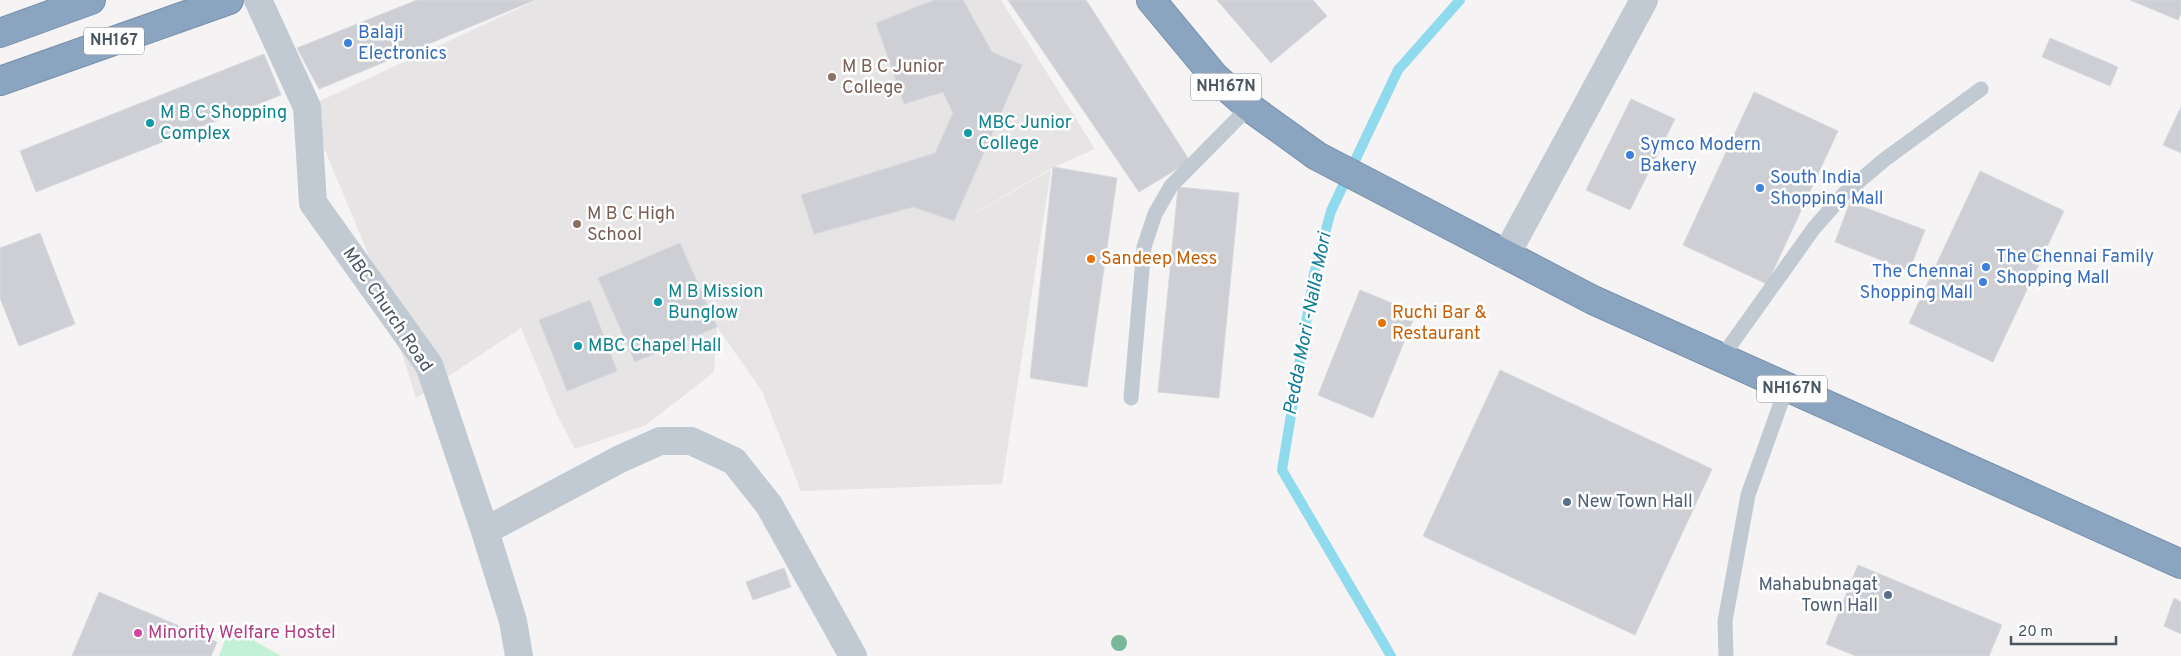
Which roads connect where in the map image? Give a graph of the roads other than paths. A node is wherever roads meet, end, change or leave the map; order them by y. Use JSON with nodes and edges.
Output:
{"nodes":[{"id":1,"x":91,"y":0,"type":"edge"},
{"id":2,"x":229,"y":0,"type":"edge"},
{"id":3,"x":258,"y":0,"type":"edge"},
{"id":4,"x":1151,"y":0,"type":"edge"},
{"id":5,"x":1644,"y":0,"type":"edge"},
{"id":6,"x":0,"y":33,"type":"edge"},
{"id":7,"x":0,"y":81,"type":"edge"},
{"id":8,"x":1981,"y":89,"type":"dead end"},
{"id":9,"x":1249,"y":107,"type":"junction"},
{"id":10,"x":1506,"y":255,"type":"junction"},
{"id":11,"x":1722,"y":357,"type":"junction"},
{"id":12,"x":1787,"y":386,"type":"junction"},
{"id":13,"x":1131,"y":398,"type":"dead end"},
{"id":14,"x":485,"y":531,"type":"junction"},
{"id":15,"x":2181,"y":564,"type":"edge"},
{"id":16,"x":518,"y":656,"type":"edge"},
{"id":17,"x":853,"y":656,"type":"edge"},
{"id":18,"x":1726,"y":656,"type":"edge"}],
"edges":[{"from":1,"to":6,"type":"highway","number":"NH167"},
{"from":2,"to":7,"type":"highway","number":"NH167"},
{"from":3,"to":14,"type":"street","name":"MBC Church Road"},
{"from":4,"to":9,"type":"highway","number":"NH167N"},
{"from":5,"to":10,"type":"street"},
{"from":8,"to":11,"type":"lane"},
{"from":9,"to":10,"type":"highway","number":"NH167N"},
{"from":9,"to":13,"type":"lane"},
{"from":10,"to":11,"type":"highway","number":"NH167N"},
{"from":11,"to":12,"type":"highway","number":"NH167N"},
{"from":12,"to":15,"type":"highway","number":"NH167N"},
{"from":12,"to":18,"type":"lane"},
{"from":14,"to":16,"type":"street","name":"MBC Church Road"},
{"from":14,"to":17,"type":"street"}]}
